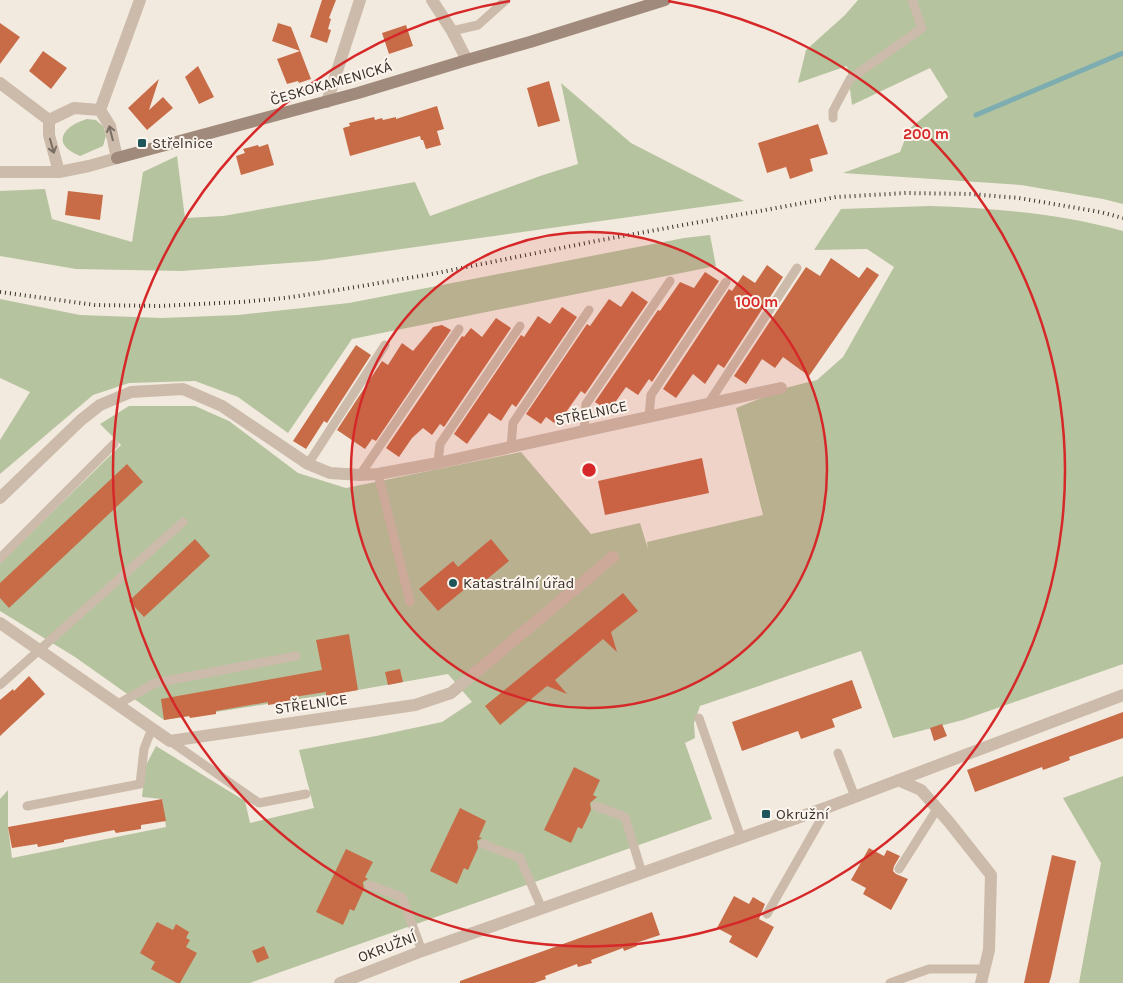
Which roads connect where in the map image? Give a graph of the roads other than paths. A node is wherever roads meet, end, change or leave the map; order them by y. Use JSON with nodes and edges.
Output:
{"nodes":[{"id":1,"x":140,"y":0,"type":"edge"},
{"id":2,"x":360,"y":0,"type":"edge"},
{"id":3,"x":432,"y":0,"type":"edge"},
{"id":4,"x":506,"y":0,"type":"edge"},
{"id":5,"x":665,"y":0,"type":"edge"},
{"id":6,"x":912,"y":0,"type":"edge"},
{"id":7,"x":452,"y":31,"type":"junction"},
{"id":8,"x":468,"y":60,"type":"junction"},
{"id":9,"x":0,"y":83,"type":"edge"},
{"id":10,"x":327,"y":102,"type":"junction"},
{"id":11,"x":100,"y":110,"type":"junction"},
{"id":12,"x":833,"y":118,"type":"dead end"},
{"id":13,"x":49,"y":120,"type":"junction"},
{"id":14,"x":117,"y":158,"type":"junction"},
{"id":15,"x":0,"y":172,"type":"edge"},
{"id":16,"x":59,"y":172,"type":"junction"},
{"id":17,"x":797,"y":268,"type":"dead end"},
{"id":18,"x":670,"y":281,"type":"dead end"},
{"id":19,"x":726,"y":282,"type":"dead end"},
{"id":20,"x":588,"y":310,"type":"dead end"},
{"id":21,"x":520,"y":326,"type":"dead end"},
{"id":22,"x":460,"y":329,"type":"dead end"},
{"id":23,"x":385,"y":345,"type":"dead end"},
{"id":24,"x":781,"y":388,"type":"dead end"},
{"id":25,"x":708,"y":404,"type":"junction"},
{"id":26,"x":649,"y":416,"type":"junction"},
{"id":27,"x":584,"y":431,"type":"junction"},
{"id":28,"x":114,"y":444,"type":"dead end"},
{"id":29,"x":511,"y":447,"type":"junction"},
{"id":30,"x":438,"y":463,"type":"junction"},
{"id":31,"x":308,"y":464,"type":"junction"},
{"id":32,"x":378,"y":474,"type":"junction"},
{"id":33,"x":360,"y":475,"type":"junction"},
{"id":34,"x":0,"y":498,"type":"edge"},
{"id":35,"x":183,"y":522,"type":"dead end"},
{"id":36,"x":613,"y":557,"type":"dead end"},
{"id":37,"x":0,"y":558,"type":"edge"},
{"id":38,"x":410,"y":602,"type":"dead end"},
{"id":39,"x":0,"y":623,"type":"edge"},
{"id":40,"x":39,"y":650,"type":"junction"},
{"id":41,"x":296,"y":656,"type":"dead end"},
{"id":42,"x":0,"y":685,"type":"edge"},
{"id":43,"x":1123,"y":695,"type":"edge"},
{"id":44,"x":118,"y":704,"type":"junction"},
{"id":45,"x":699,"y":718,"type":"dead end"},
{"id":46,"x":152,"y":728,"type":"junction"},
{"id":47,"x":170,"y":741,"type":"junction"},
{"id":48,"x":838,"y":753,"type":"dead end"},
{"id":49,"x":898,"y":780,"type":"junction"},
{"id":50,"x":306,"y":794,"type":"dead end"},
{"id":51,"x":854,"y":797,"type":"junction"},
{"id":52,"x":27,"y":806,"type":"dead end"},
{"id":53,"x":596,"y":806,"type":"dead end"},
{"id":54,"x":828,"y":807,"type":"junction"},
{"id":55,"x":937,"y":809,"type":"junction"},
{"id":56,"x":741,"y":838,"type":"junction"},
{"id":57,"x":483,"y":844,"type":"dead end"},
{"id":58,"x":900,"y":869,"type":"dead end"},
{"id":59,"x":642,"y":873,"type":"junction"},
{"id":60,"x":369,"y":885,"type":"dead end"},
{"id":61,"x":542,"y":909,"type":"junction"},
{"id":62,"x":767,"y":914,"type":"dead end"},
{"id":63,"x":422,"y":951,"type":"junction"},
{"id":64,"x":984,"y":969,"type":"junction"},
{"id":65,"x":340,"y":983,"type":"edge"},
{"id":66,"x":890,"y":983,"type":"edge"},
{"id":67,"x":981,"y":983,"type":"edge"}],
"edges":[{"from":1,"to":11,"type":"street"},
{"from":2,"to":10,"type":"street"},
{"from":3,"to":7,"type":"street"},
{"from":4,"to":7,"type":"lane"},
{"from":5,"to":8,"type":"street","name":"ČESKOKAMENICKÁ"},
{"from":6,"to":12,"type":"lane"},
{"from":7,"to":8,"type":"street"},
{"from":8,"to":10,"type":"street","name":"ČESKOKAMENICKÁ"},
{"from":9,"to":13,"type":"street"},
{"from":10,"to":14,"type":"street","name":"ČESKOKAMENICKÁ"},
{"from":11,"to":13,"type":"street"},
{"from":14,"to":11,"type":"street","one_way":true},
{"from":13,"to":16,"type":"street","one_way":true},
{"from":14,"to":16,"type":"street","name":"ČESKOKAMENICKÁ"},
{"from":15,"to":16,"type":"street","name":"ČESKOKAMENICKÁ"},
{"from":17,"to":25,"type":"lane"},
{"from":18,"to":27,"type":"lane"},
{"from":19,"to":26,"type":"lane"},
{"from":20,"to":29,"type":"lane"},
{"from":21,"to":30,"type":"lane"},
{"from":22,"to":33,"type":"lane"},
{"from":23,"to":31,"type":"lane"},
{"from":24,"to":25,"type":"street","name":"STŘELNICE"},
{"from":25,"to":26,"type":"street","name":"STŘELNICE"},
{"from":26,"to":27,"type":"street","name":"STŘELNICE"},
{"from":27,"to":29,"type":"street","name":"STŘELNICE"},
{"from":28,"to":37,"type":"lane"},
{"from":29,"to":30,"type":"street","name":"STŘELNICE"},
{"from":30,"to":32,"type":"street","name":"STŘELNICE"},
{"from":31,"to":33,"type":"street","name":"STŘELNICE"},
{"from":31,"to":34,"type":"street","name":"STŘELNICE"},
{"from":32,"to":33,"type":"street","name":"STŘELNICE"},
{"from":32,"to":38,"type":"lane"},
{"from":35,"to":40,"type":"lane"},
{"from":36,"to":47,"type":"street","name":"STŘELNICE"},
{"from":39,"to":40,"type":"street"},
{"from":40,"to":42,"type":"lane"},
{"from":40,"to":44,"type":"street"},
{"from":41,"to":44,"type":"lane"},
{"from":43,"to":49,"type":"street","name":"OKRUŽNÍ"},
{"from":44,"to":46,"type":"street"},
{"from":45,"to":56,"type":"lane"},
{"from":46,"to":47,"type":"street"},
{"from":46,"to":52,"type":"lane"},
{"from":47,"to":50,"type":"lane"},
{"from":48,"to":51,"type":"lane"},
{"from":49,"to":51,"type":"street","name":"OKRUŽNÍ"},
{"from":49,"to":55,"type":"street"},
{"from":51,"to":54,"type":"street","name":"OKRUŽNÍ"},
{"from":53,"to":59,"type":"lane"},
{"from":54,"to":56,"type":"street","name":"OKRUŽNÍ"},
{"from":54,"to":62,"type":"lane"},
{"from":55,"to":58,"type":"lane"},
{"from":55,"to":64,"type":"street"},
{"from":56,"to":59,"type":"street","name":"OKRUŽNÍ"},
{"from":57,"to":61,"type":"lane"},
{"from":59,"to":61,"type":"street","name":"OKRUŽNÍ"},
{"from":60,"to":63,"type":"lane"},
{"from":61,"to":63,"type":"street","name":"OKRUŽNÍ"},
{"from":63,"to":65,"type":"street","name":"OKRUŽNÍ"},
{"from":64,"to":66,"type":"lane"},
{"from":64,"to":67,"type":"street"}]}
